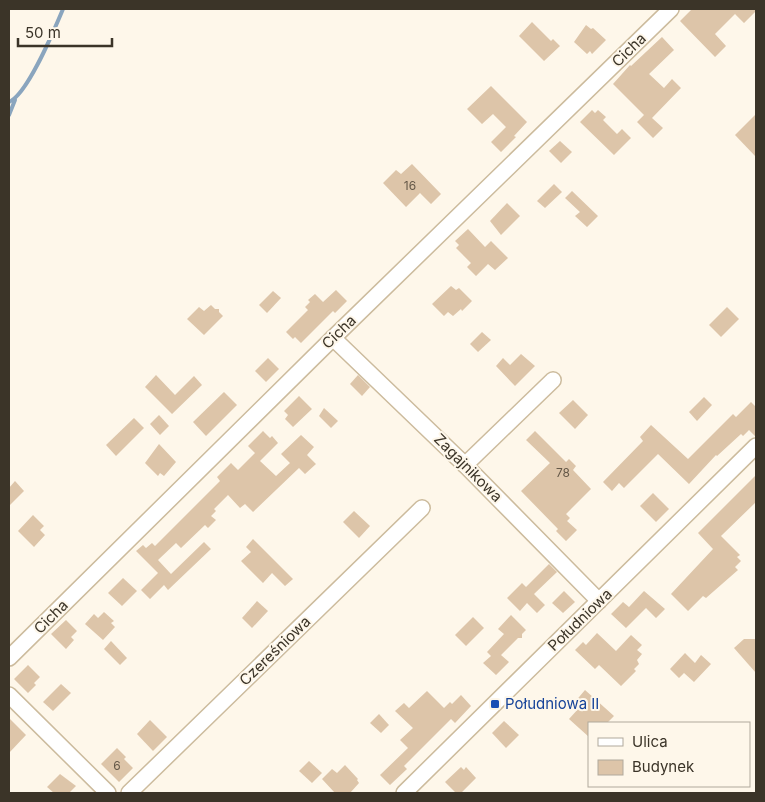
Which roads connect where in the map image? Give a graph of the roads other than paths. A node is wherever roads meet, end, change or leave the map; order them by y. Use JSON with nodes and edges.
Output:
{"nodes":[{"id":1,"x":671,"y":9,"type":"edge"},
{"id":2,"x":333,"y":338,"type":"junction"},
{"id":3,"x":553,"y":380,"type":"dead end"},
{"id":4,"x":756,"y":446,"type":"edge"},
{"id":5,"x":465,"y":465,"type":"junction"},
{"id":6,"x":422,"y":508,"type":"dead end"},
{"id":7,"x":600,"y":601,"type":"junction"},
{"id":8,"x":9,"y":658,"type":"edge"},
{"id":9,"x":9,"y":695,"type":"edge"},
{"id":10,"x":108,"y":793,"type":"edge"},
{"id":11,"x":129,"y":793,"type":"edge"},
{"id":12,"x":404,"y":793,"type":"edge"}],
"edges":[{"from":1,"to":2,"type":"street","name":"Cicha"},
{"from":2,"to":5,"type":"street","name":"Zagajnikowa"},
{"from":2,"to":8,"type":"street","name":"Cicha"},
{"from":3,"to":5,"type":"street"},
{"from":4,"to":7,"type":"street","name":"Południowa"},
{"from":5,"to":7,"type":"street","name":"Zagajnikowa"},
{"from":6,"to":11,"type":"street","name":"Czereśniowa"},
{"from":7,"to":12,"type":"street","name":"Południowa"},
{"from":9,"to":10,"type":"street"}]}
